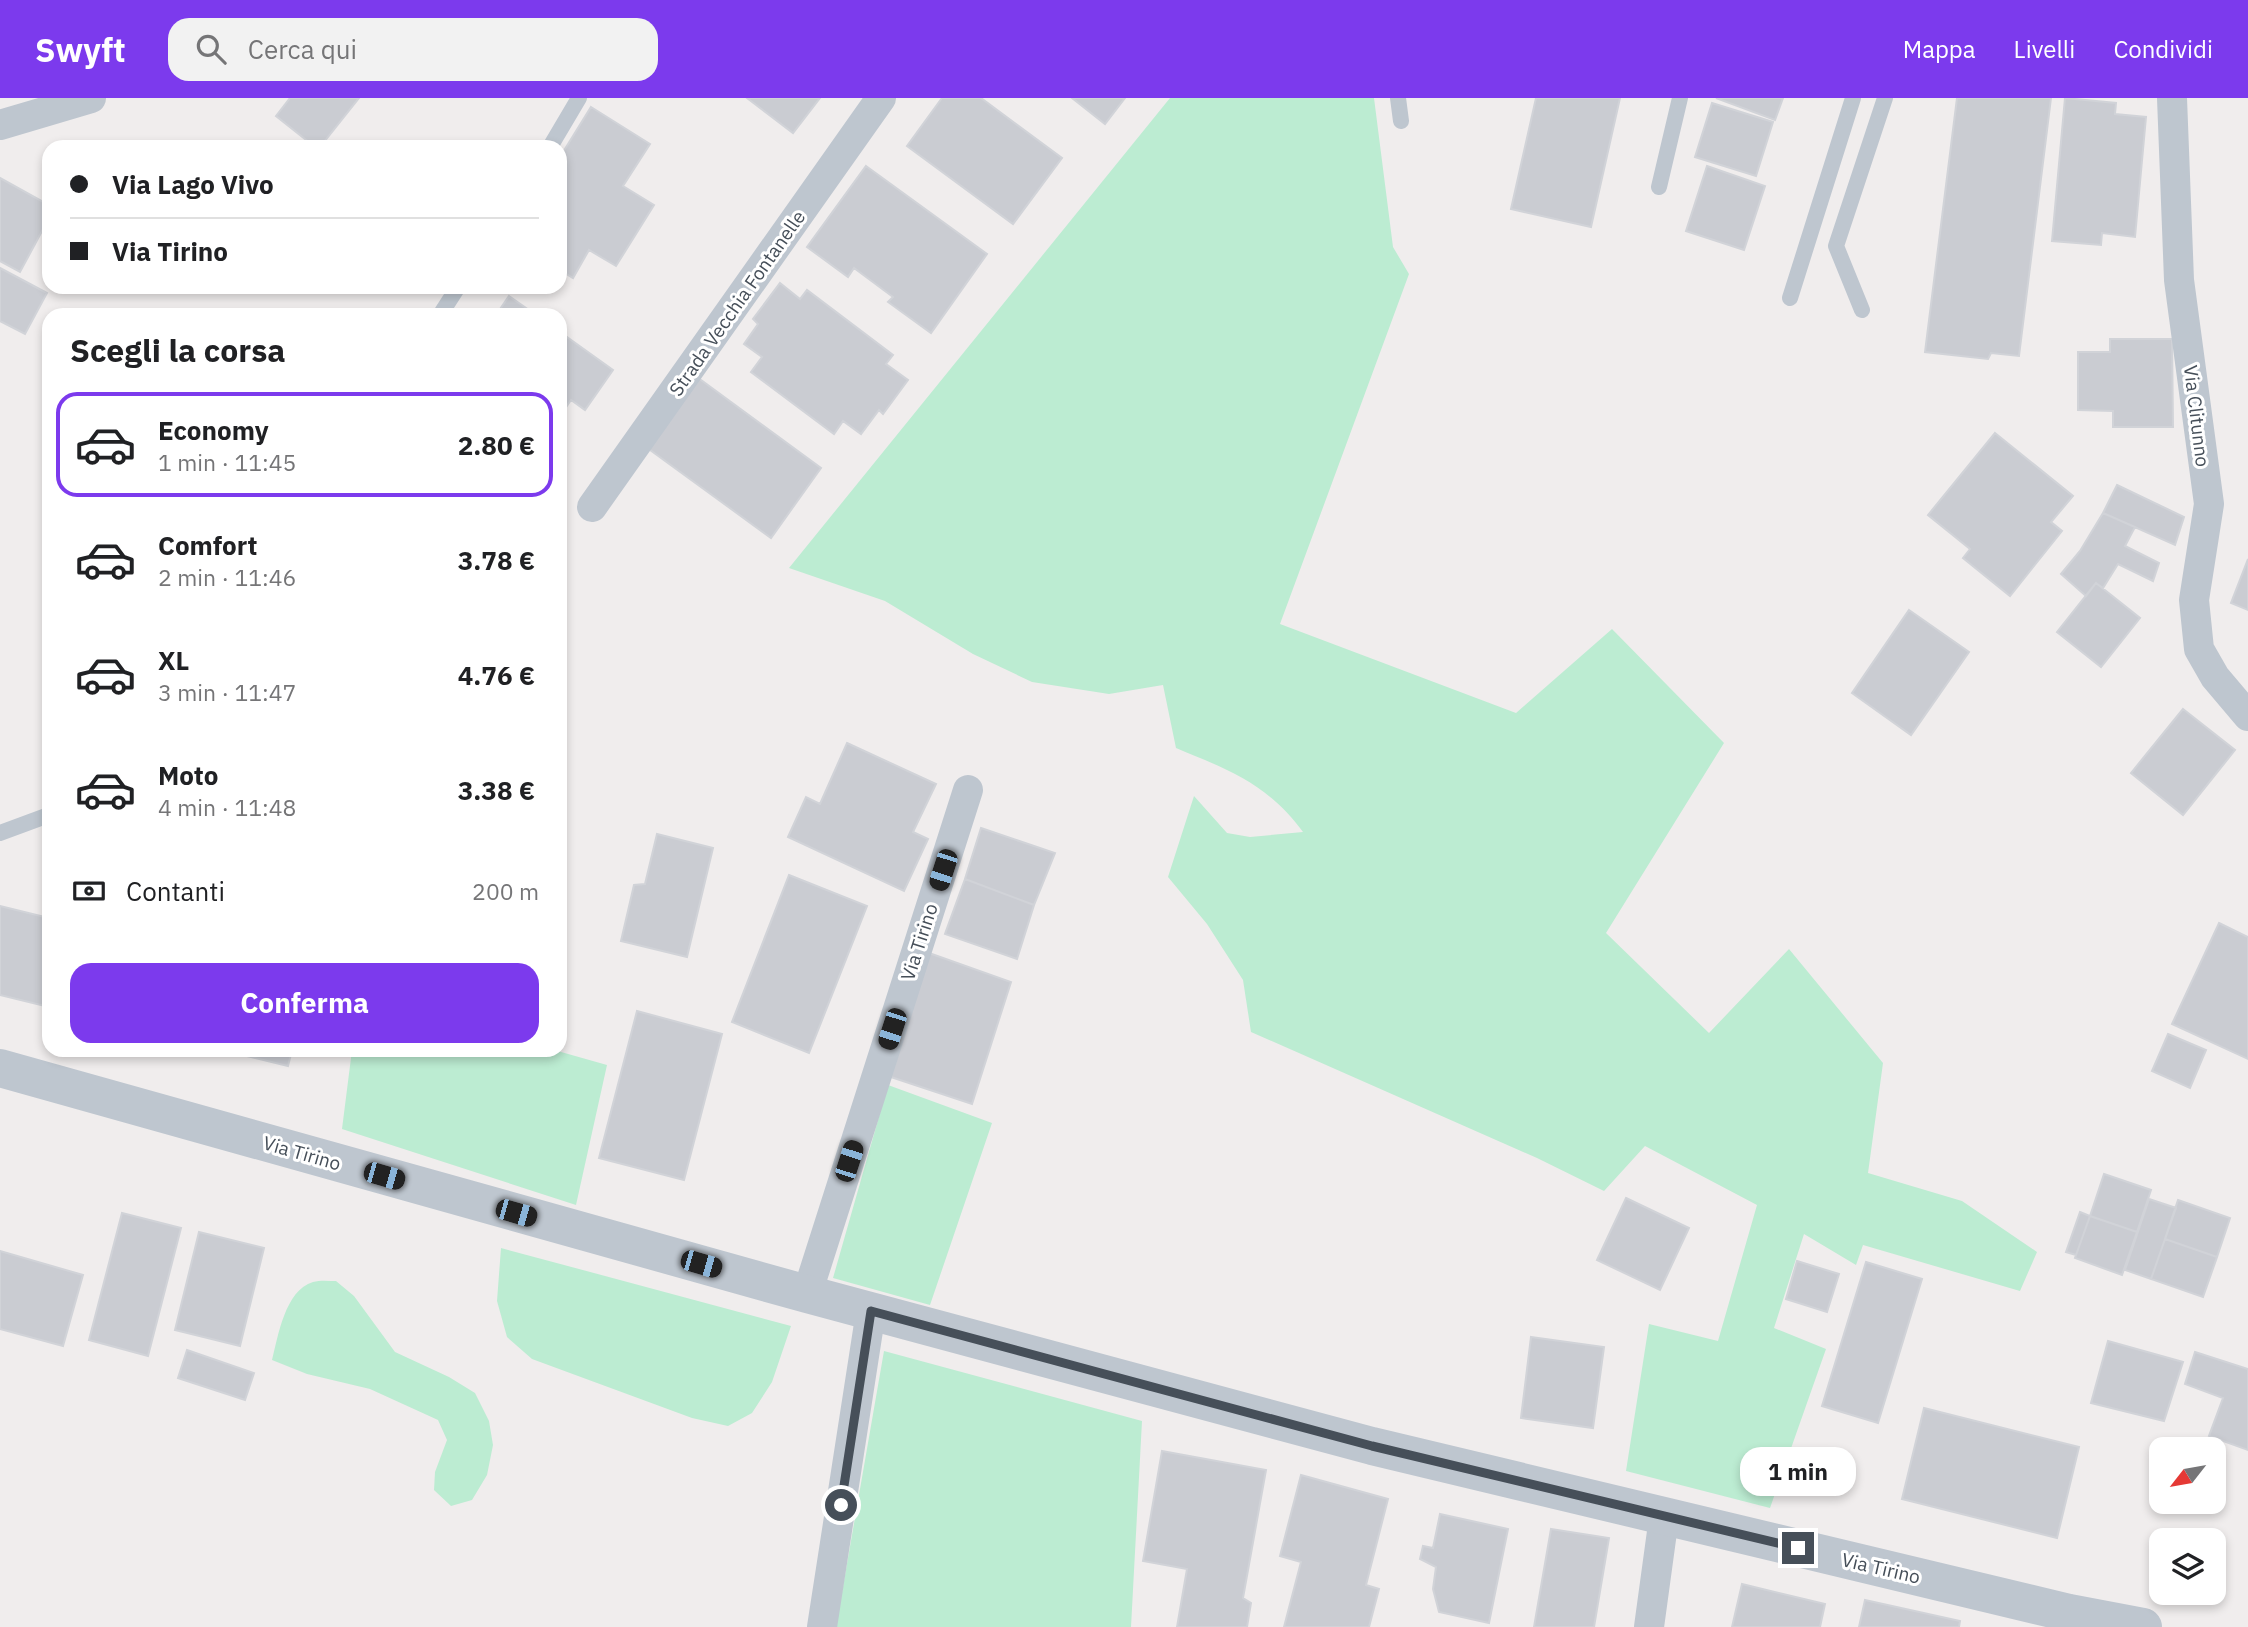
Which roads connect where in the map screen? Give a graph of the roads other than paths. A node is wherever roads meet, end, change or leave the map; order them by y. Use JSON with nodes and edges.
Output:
{"nodes":[{"id":1,"x":91,"y":98,"type":"edge"},
{"id":2,"x":579,"y":98,"type":"edge"},
{"id":3,"x":881,"y":98,"type":"edge"},
{"id":4,"x":1398,"y":98,"type":"edge"},
{"id":5,"x":1680,"y":98,"type":"edge"},
{"id":6,"x":1853,"y":98,"type":"edge"},
{"id":7,"x":1885,"y":98,"type":"edge"},
{"id":8,"x":2172,"y":98,"type":"edge"},
{"id":9,"x":1401,"y":121,"type":"dead end"},
{"id":10,"x":0,"y":125,"type":"edge"},
{"id":11,"x":554,"y":140,"type":"edge"},
{"id":12,"x":1659,"y":187,"type":"dead end"},
{"id":13,"x":1790,"y":298,"type":"dead end"},
{"id":14,"x":1862,"y":310,"type":"dead end"},
{"id":15,"x":592,"y":507,"type":"dead end"},
{"id":16,"x":2248,"y":716,"type":"edge"},
{"id":17,"x":968,"y":790,"type":"dead end"},
{"id":18,"x":42,"y":817,"type":"edge"},
{"id":19,"x":0,"y":833,"type":"edge"},
{"id":20,"x":0,"y":1068,"type":"edge"},
{"id":21,"x":807,"y":1294,"type":"junction"},
{"id":22,"x":871,"y":1311,"type":"junction"},
{"id":23,"x":1664,"y":1517,"type":"junction"},
{"id":24,"x":822,"y":1627,"type":"edge"},
{"id":25,"x":1649,"y":1627,"type":"edge"},
{"id":26,"x":2143,"y":1627,"type":"edge"}],
"edges":[{"from":1,"to":10,"type":"street"},
{"from":2,"to":11,"type":"lane"},
{"from":3,"to":15,"type":"street","name":"Strada Vecchia Fontanelle"},
{"from":4,"to":9,"type":"lane"},
{"from":5,"to":12,"type":"lane"},
{"from":6,"to":13,"type":"lane"},
{"from":7,"to":14,"type":"lane"},
{"from":8,"to":16,"type":"street","name":"Via Clitunno"},
{"from":17,"to":21,"type":"street","name":"Via Tirino"},
{"from":18,"to":19,"type":"lane"},
{"from":20,"to":21,"type":"street","name":"Via Tirino"},
{"from":21,"to":22,"type":"street","name":"Via Tirino"},
{"from":22,"to":23,"type":"street","name":"Via Tirino"},
{"from":22,"to":24,"type":"street"},
{"from":23,"to":25,"type":"street"},
{"from":23,"to":26,"type":"street","name":"Via Tirino"}]}
